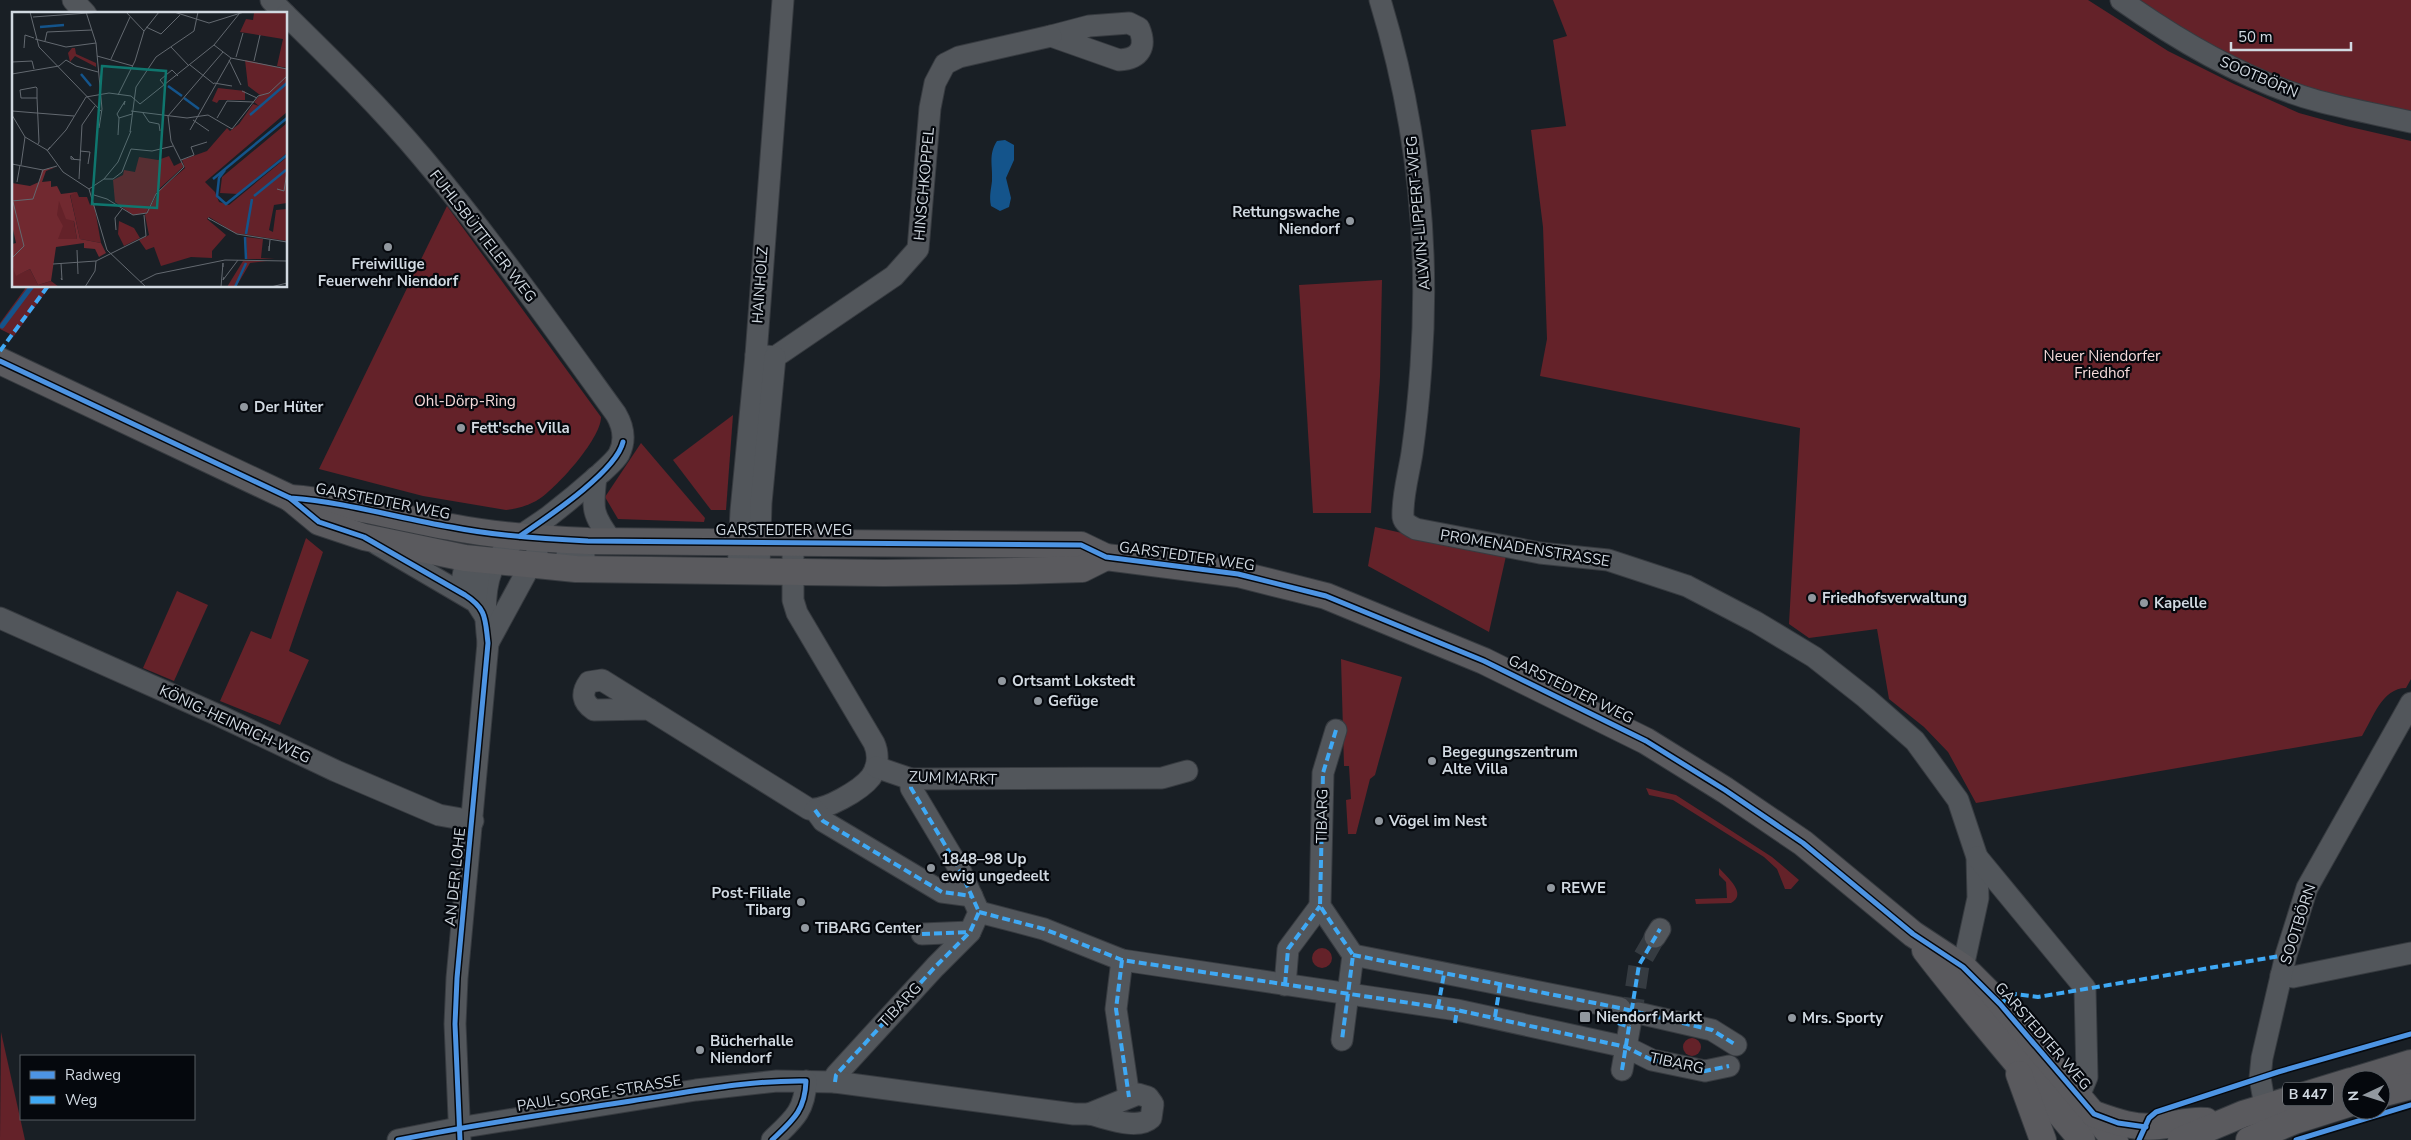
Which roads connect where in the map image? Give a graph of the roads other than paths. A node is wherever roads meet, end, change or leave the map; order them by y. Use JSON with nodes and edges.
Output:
{"nodes":[{"id":1,"x":73,"y":0,"type":"edge"},
{"id":2,"x":784,"y":0,"type":"edge"},
{"id":3,"x":1380,"y":0,"type":"edge"},
{"id":4,"x":2121,"y":0,"type":"edge"},
{"id":5,"x":84,"y":12,"type":"edge"},
{"id":6,"x":288,"y":20,"type":"edge"},
{"id":7,"x":1051,"y":36,"type":"dead end"},
{"id":8,"x":2411,"y":122,"type":"edge"},
{"id":9,"x":765,"y":356,"type":"junction"},
{"id":10,"x":0,"y":360,"type":"edge"},
{"id":11,"x":596,"y":477,"type":"junction"},
{"id":12,"x":290,"y":498,"type":"junction"},
{"id":13,"x":570,"y":500,"type":"junction"},
{"id":14,"x":1403,"y":518,"type":"joint"},
{"id":15,"x":520,"y":536,"type":"junction"},
{"id":16,"x":364,"y":537,"type":"junction"},
{"id":17,"x":547,"y":538,"type":"junction"},
{"id":18,"x":612,"y":541,"type":"junction"},
{"id":19,"x":750,"y":542,"type":"junction"},
{"id":20,"x":793,"y":542,"type":"junction"},
{"id":21,"x":1106,"y":557,"type":"junction"},
{"id":22,"x":496,"y":562,"type":"junction"},
{"id":23,"x":530,"y":566,"type":"junction"},
{"id":24,"x":749,"y":571,"type":"junction"},
{"id":25,"x":792,"y":572,"type":"junction"},
{"id":26,"x":488,"y":611,"type":"junction"},
{"id":27,"x":0,"y":618,"type":"edge"},
{"id":28,"x":488,"y":643,"type":"junction"},
{"id":29,"x":2411,"y":703,"type":"edge"},
{"id":30,"x":649,"y":709,"type":"dead end"},
{"id":31,"x":1336,"y":730,"type":"dead end"},
{"id":32,"x":876,"y":766,"type":"junction"},
{"id":33,"x":1188,"y":771,"type":"dead end"},
{"id":34,"x":911,"y":779,"type":"junction"},
{"id":35,"x":815,"y":810,"type":"junction"},
{"id":36,"x":472,"y":821,"type":"junction"},
{"id":37,"x":1977,"y":857,"type":"junction"},
{"id":38,"x":975,"y":904,"type":"junction"},
{"id":39,"x":1320,"y":906,"type":"junction"},
{"id":40,"x":970,"y":932,"type":"junction"},
{"id":41,"x":922,"y":934,"type":"dead end"},
{"id":42,"x":1913,"y":934,"type":"junction"},
{"id":43,"x":2411,"y":953,"type":"edge"},
{"id":44,"x":1353,"y":955,"type":"junction"},
{"id":45,"x":1122,"y":960,"type":"junction"},
{"id":46,"x":1963,"y":967,"type":"junction"},
{"id":47,"x":1444,"y":974,"type":"junction"},
{"id":48,"x":2281,"y":975,"type":"junction"},
{"id":49,"x":1500,"y":984,"type":"junction"},
{"id":50,"x":1285,"y":985,"type":"junction"},
{"id":51,"x":1348,"y":994,"type":"junction"},
{"id":52,"x":1450,"y":1013,"type":"junction"},
{"id":53,"x":1494,"y":1017,"type":"junction"},
{"id":54,"x":1628,"y":1023,"type":"junction"},
{"id":55,"x":1342,"y":1040,"type":"dead end"},
{"id":56,"x":1736,"y":1045,"type":"dead end"},
{"id":57,"x":2011,"y":1055,"type":"junction"},
{"id":58,"x":2411,"y":1063,"type":"edge"},
{"id":59,"x":1729,"y":1066,"type":"dead end"},
{"id":60,"x":1622,"y":1070,"type":"dead end"},
{"id":61,"x":2388,"y":1070,"type":"edge"},
{"id":62,"x":806,"y":1081,"type":"junction"},
{"id":63,"x":836,"y":1082,"type":"junction"},
{"id":64,"x":2341,"y":1084,"type":"edge"},
{"id":65,"x":2411,"y":1086,"type":"edge"},
{"id":66,"x":2391,"y":1091,"type":"edge"},
{"id":67,"x":1129,"y":1096,"type":"junction"},
{"id":68,"x":2087,"y":1105,"type":"junction"},
{"id":69,"x":2265,"y":1106,"type":"junction"},
{"id":70,"x":2341,"y":1106,"type":"edge"},
{"id":71,"x":1089,"y":1114,"type":"junction"},
{"id":72,"x":2220,"y":1122,"type":"junction"},
{"id":73,"x":459,"y":1134,"type":"edge"},
{"id":74,"x":398,"y":1140,"type":"edge"},
{"id":75,"x":772,"y":1140,"type":"edge"},
{"id":76,"x":2043,"y":1140,"type":"edge"},
{"id":77,"x":2082,"y":1140,"type":"edge"},
{"id":78,"x":2115,"y":1140,"type":"edge"},
{"id":79,"x":2181,"y":1140,"type":"edge"},
{"id":80,"x":2249,"y":1140,"type":"edge"}],
"edges":[{"from":1,"to":5,"type":"street"},
{"from":2,"to":9,"type":"street","name":"HAINHOLZ"},
{"from":3,"to":14,"type":"street","name":"ALWIN-LIPPERT-WEG"},
{"from":4,"to":8,"type":"street","name":"SOOTBÖRN"},
{"from":6,"to":11,"type":"street","name":"FUHLSBÜTTELER WEG"},
{"from":7,"to":9,"type":"street","name":"HINSCHKOPPEL"},
{"from":9,"to":19,"type":"street","name":"HAINHOLZ"},
{"from":10,"to":12,"type":"main road","name":"GARSTEDTER WEG"},
{"from":11,"to":13,"type":"street","name":"FUHLSBÜTTELER WEG"},
{"from":11,"to":18,"type":"street"},
{"from":12,"to":15,"type":"main road","name":"GARSTEDTER WEG"},
{"from":12,"to":16,"type":"main road","name":"GARSTEDTER WEG"},
{"from":13,"to":15,"type":"street","name":"FUHLSBÜTTELER WEG"},
{"from":13,"to":17,"type":"street","name":"FUHLSBÜTTELER WEG"},
{"from":14,"to":37,"type":"street","name":"PROMENADENSTRASSE"},
{"from":15,"to":17,"type":"main road","name":"GARSTEDTER WEG"},
{"from":15,"to":22,"type":"street","name":"AN DER LOHE"},
{"from":16,"to":22,"type":"main road","name":"GARSTEDTER WEG"},
{"from":16,"to":26,"type":"street","name":"GARSTEDTER WEG"},
{"from":17,"to":18,"type":"main road","name":"GARSTEDTER WEG"},
{"from":17,"to":23,"type":"street","name":"AN DER LOHE"},
{"from":18,"to":19,"type":"main road","name":"GARSTEDTER WEG"},
{"from":19,"to":20,"type":"main road","name":"GARSTEDTER WEG"},
{"from":19,"to":24,"type":"street","name":"HAINHOLZ"},
{"from":20,"to":21,"type":"main road","name":"GARSTEDTER WEG"},
{"from":20,"to":25,"type":"street"},
{"from":21,"to":25,"type":"main road","name":"GARSTEDTER WEG"},
{"from":21,"to":42,"type":"main road","name":"GARSTEDTER WEG"},
{"from":22,"to":23,"type":"main road","name":"GARSTEDTER WEG"},
{"from":22,"to":26,"type":"street","name":"AN DER LOHE"},
{"from":23,"to":24,"type":"main road","name":"GARSTEDTER WEG"},
{"from":23,"to":28,"type":"street","name":"AN DER LOHE"},
{"from":24,"to":25,"type":"main road","name":"GARSTEDTER WEG"},
{"from":25,"to":32,"type":"street"},
{"from":26,"to":28,"type":"street","name":"AN DER LOHE"},
{"from":27,"to":36,"type":"street","name":"KÖNIG-HEINRICH-WEG"},
{"from":28,"to":36,"type":"street","name":"AN DER LOHE"},
{"from":29,"to":48,"type":"street","name":"SOOTBÖRN"},
{"from":30,"to":35,"type":"street","name":"TIBARG"},
{"from":31,"to":39,"type":"street","name":"TIBARG"},
{"from":32,"to":34,"type":"street","name":"ZUM MARKT"},
{"from":32,"to":35,"type":"street"},
{"from":33,"to":34,"type":"street","name":"ZUM MARKT"},
{"from":34,"to":38,"type":"street"},
{"from":35,"to":38,"type":"street","name":"TIBARG"},
{"from":36,"to":73,"type":"street","name":"AN DER LOHE"},
{"from":37,"to":46,"type":"street","name":"PROMENADENSTRASSE"},
{"from":37,"to":68,"type":"street","name":"PROMENADENSTRASSE"},
{"from":38,"to":40,"type":"street","name":"TIBARG"},
{"from":38,"to":45,"type":"street","name":"TIBARG"},
{"from":39,"to":44,"type":"street"},
{"from":39,"to":50,"type":"street"},
{"from":40,"to":41,"type":"street"},
{"from":40,"to":63,"type":"street","name":"TIBARG"},
{"from":42,"to":46,"type":"main road","name":"GARSTEDTER WEG"},
{"from":42,"to":57,"type":"main road","name":"GARSTEDTER WEG"},
{"from":43,"to":48,"type":"street"},
{"from":44,"to":47,"type":"street","name":"TIBARG"},
{"from":44,"to":51,"type":"street"},
{"from":45,"to":50,"type":"street","name":"TIBARG"},
{"from":45,"to":67,"type":"street"},
{"from":46,"to":68,"type":"main road","name":"GARSTEDTER WEG"},
{"from":47,"to":49,"type":"street","name":"TIBARG"},
{"from":47,"to":52,"type":"street"},
{"from":48,"to":69,"type":"street","name":"SOOTBÖRN"},
{"from":49,"to":53,"type":"street"},
{"from":49,"to":54,"type":"street","name":"TIBARG"},
{"from":50,"to":51,"type":"street","name":"TIBARG"},
{"from":51,"to":52,"type":"street","name":"TIBARG"},
{"from":51,"to":55,"type":"street"},
{"from":52,"to":53,"type":"street","name":"TIBARG"},
{"from":53,"to":54,"type":"street","name":"TIBARG"},
{"from":54,"to":56,"type":"street","name":"TIBARG"},
{"from":54,"to":59,"type":"street","name":"TIBARG"},
{"from":54,"to":60,"type":"street"},
{"from":57,"to":76,"type":"main road"},
{"from":57,"to":77,"type":"main road","name":"GARSTEDTER WEG"},
{"from":58,"to":61,"type":"main road","number":"B 447"},
{"from":62,"to":63,"type":"street","name":"PAUL-SORGE-STRASSE"},
{"from":62,"to":73,"type":"street","name":"PAUL-SORGE-STRASSE"},
{"from":62,"to":75,"type":"street"},
{"from":63,"to":71,"type":"street","name":"PAUL-SORGE-STRASSE"},
{"from":64,"to":69,"type":"main road","number":"B 447"},
{"from":65,"to":66,"type":"main road"},
{"from":67,"to":71,"type":"street","name":"PAUL-SORGE-STRASSE"},
{"from":67,"to":71,"type":"street","name":"PAUL-SORGE-STRASSE"},
{"from":68,"to":72,"type":"main road"},
{"from":68,"to":78,"type":"main road","name":"GARSTEDTER WEG"},
{"from":69,"to":72,"type":"main road","number":"B 447"},
{"from":70,"to":80,"type":"main road","number":"B 447"},
{"from":72,"to":79,"type":"main road","number":"B 447"},
{"from":73,"to":74,"type":"street","name":"PAUL-SORGE-STRASSE"}]}
